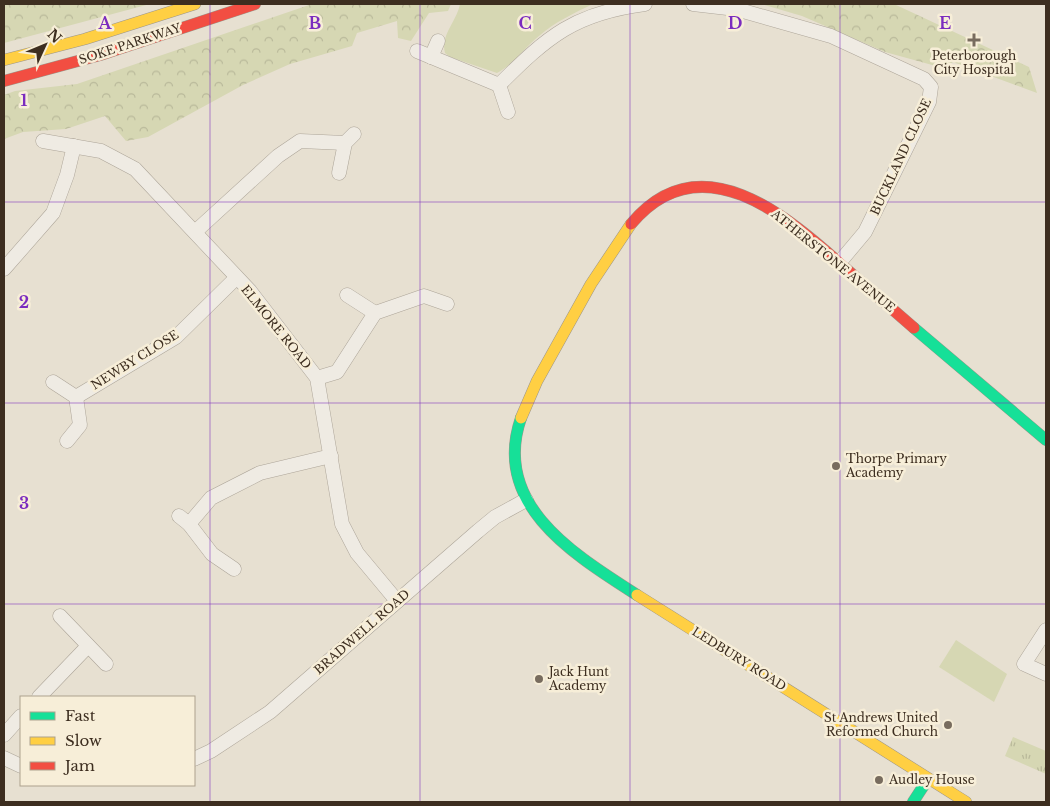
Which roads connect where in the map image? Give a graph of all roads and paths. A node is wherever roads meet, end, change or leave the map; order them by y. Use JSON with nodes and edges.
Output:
{"nodes":[{"id":1,"x":195,"y":4,"type":"edge"},
{"id":2,"x":255,"y":4,"type":"edge"},
{"id":3,"x":645,"y":4,"type":"edge"},
{"id":4,"x":693,"y":4,"type":"edge"},
{"id":5,"x":438,"y":41,"type":"dead end"},
{"id":6,"x":417,"y":51,"type":"dead end"},
{"id":7,"x":431,"y":57,"type":"junction"},
{"id":8,"x":4,"y":60,"type":"edge"},
{"id":9,"x":4,"y":81,"type":"edge"},
{"id":10,"x":499,"y":85,"type":"junction"},
{"id":11,"x":508,"y":112,"type":"dead end"},
{"id":12,"x":43,"y":142,"type":"dead end"},
{"id":13,"x":74,"y":146,"type":"junction"},
{"id":14,"x":339,"y":173,"type":"dead end"},
{"id":15,"x":196,"y":231,"type":"junction"},
{"id":16,"x":839,"y":263,"type":"junction"},
{"id":17,"x":4,"y":269,"type":"edge"},
{"id":18,"x":236,"y":278,"type":"junction"},
{"id":19,"x":347,"y":295,"type":"dead end"},
{"id":20,"x":447,"y":304,"type":"dead end"},
{"id":21,"x":375,"y":313,"type":"junction"},
{"id":22,"x":317,"y":378,"type":"junction"},
{"id":23,"x":53,"y":382,"type":"dead end"},
{"id":24,"x":76,"y":397,"type":"junction"},
{"id":25,"x":1046,"y":440,"type":"edge"},
{"id":26,"x":67,"y":441,"type":"dead end"},
{"id":27,"x":331,"y":456,"type":"junction"},
{"id":28,"x":526,"y":500,"type":"junction"},
{"id":29,"x":234,"y":569,"type":"dead end"},
{"id":30,"x":397,"y":601,"type":"junction"},
{"id":31,"x":60,"y":616,"type":"dead end"},
{"id":32,"x":1046,"y":630,"type":"edge"},
{"id":33,"x":88,"y":646,"type":"junction"},
{"id":34,"x":106,"y":664,"type":"dead end"},
{"id":35,"x":1046,"y":674,"type":"edge"},
{"id":36,"x":40,"y":696,"type":"edge"},
{"id":37,"x":20,"y":717,"type":"edge"},
{"id":38,"x":4,"y":735,"type":"edge"},
{"id":39,"x":4,"y":758,"type":"edge"},
{"id":40,"x":195,"y":759,"type":"edge"},
{"id":41,"x":20,"y":766,"type":"edge"},
{"id":42,"x":928,"y":779,"type":"junction"},
{"id":43,"x":913,"y":802,"type":"edge"},
{"id":44,"x":966,"y":802,"type":"edge"}],
"edges":[{"from":1,"to":8,"type":"main road","name":"SOKE PARKWAY"},
{"from":2,"to":9,"type":"main road","name":"SOKE PARKWAY"},
{"from":3,"to":10,"type":"street"},
{"from":4,"to":16,"type":"street","name":"BUCKLAND CLOSE"},
{"from":5,"to":7,"type":"street"},
{"from":6,"to":7,"type":"street"},
{"from":7,"to":10,"type":"street"},
{"from":10,"to":11,"type":"street"},
{"from":12,"to":13,"type":"street","name":"ELMORE ROAD"},
{"from":13,"to":15,"type":"street","name":"ELMORE ROAD"},
{"from":13,"to":17,"type":"street"},
{"from":14,"to":15,"type":"street"},
{"from":15,"to":18,"type":"street","name":"ELMORE ROAD"},
{"from":16,"to":25,"type":"main road","name":"ATHERSTONE AVENUE"},
{"from":16,"to":28,"type":"main road","name":"ATHERSTONE AVENUE"},
{"from":18,"to":22,"type":"street","name":"ELMORE ROAD"},
{"from":18,"to":24,"type":"street","name":"NEWBY CLOSE"},
{"from":19,"to":21,"type":"street"},
{"from":20,"to":21,"type":"street"},
{"from":21,"to":22,"type":"street"},
{"from":22,"to":27,"type":"street","name":"ELMORE ROAD"},
{"from":23,"to":24,"type":"street"},
{"from":24,"to":26,"type":"street"},
{"from":27,"to":29,"type":"street"},
{"from":27,"to":30,"type":"street","name":"ELMORE ROAD"},
{"from":28,"to":30,"type":"street","name":"BRADWELL ROAD"},
{"from":28,"to":42,"type":"main road","name":"LEDBURY ROAD"},
{"from":30,"to":40,"type":"street","name":"BRADWELL ROAD"},
{"from":31,"to":33,"type":"street"},
{"from":32,"to":35,"type":"street"},
{"from":33,"to":34,"type":"street"},
{"from":33,"to":36,"type":"street"},
{"from":37,"to":38,"type":"street"},
{"from":39,"to":41,"type":"street"},
{"from":42,"to":43,"type":"main road"},
{"from":42,"to":44,"type":"main road","name":"LEDBURY ROAD"}]}
